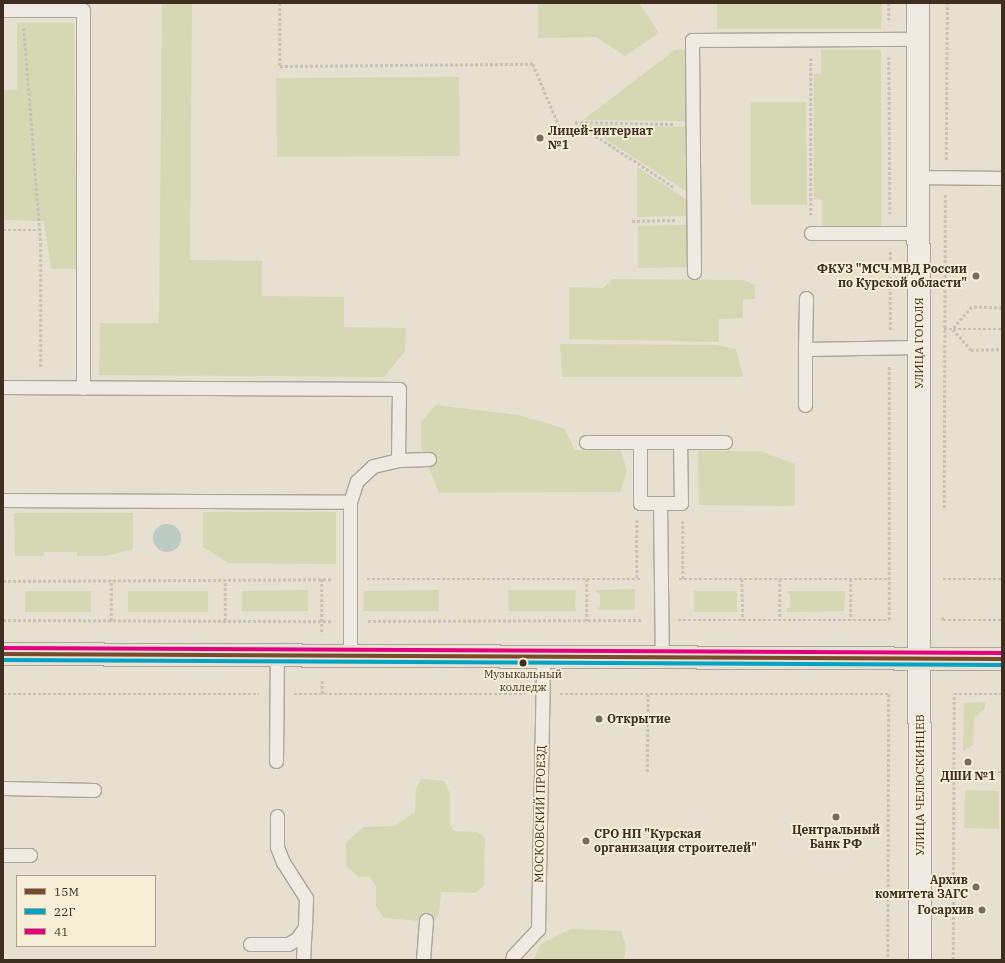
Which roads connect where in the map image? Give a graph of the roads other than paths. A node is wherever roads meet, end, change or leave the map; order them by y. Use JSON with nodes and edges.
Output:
{"nodes":[{"id":1,"x":918,"y":3,"type":"edge"},
{"id":2,"x":3,"y":10,"type":"edge"},
{"id":3,"x":918,"y":39,"type":"junction"},
{"id":4,"x":918,"y":177,"type":"junction"},
{"id":5,"x":1002,"y":178,"type":"edge"},
{"id":6,"x":918,"y":232,"type":"junction"},
{"id":7,"x":811,"y":233,"type":"road end"},
{"id":8,"x":694,"y":272,"type":"dead end"},
{"id":9,"x":806,"y":298,"type":"dead end"},
{"id":10,"x":919,"y":338,"type":"junction"},
{"id":11,"x":805,"y":349,"type":"junction"},
{"id":12,"x":3,"y":387,"type":"edge"},
{"id":13,"x":83,"y":388,"type":"junction"},
{"id":14,"x":805,"y":405,"type":"dead end"},
{"id":15,"x":586,"y":442,"type":"dead end"},
{"id":16,"x":640,"y":442,"type":"junction"},
{"id":17,"x":680,"y":442,"type":"junction"},
{"id":18,"x":725,"y":442,"type":"dead end"},
{"id":19,"x":430,"y":459,"type":"dead end"},
{"id":20,"x":398,"y":460,"type":"junction"},
{"id":21,"x":3,"y":500,"type":"edge"},
{"id":22,"x":350,"y":502,"type":"junction"},
{"id":23,"x":660,"y":503,"type":"junction"},
{"id":24,"x":3,"y":654,"type":"edge"},
{"id":25,"x":277,"y":656,"type":"junction"},
{"id":26,"x":350,"y":656,"type":"junction"},
{"id":27,"x":543,"y":658,"type":"junction"},
{"id":28,"x":662,"y":658,"type":"junction"},
{"id":29,"x":920,"y":659,"type":"junction"},
{"id":30,"x":1002,"y":659,"type":"edge"},
{"id":31,"x":276,"y":760,"type":"dead end"},
{"id":32,"x":3,"y":788,"type":"edge"},
{"id":33,"x":94,"y":790,"type":"dead end"},
{"id":34,"x":276,"y":816,"type":"dead end"},
{"id":35,"x":3,"y":855,"type":"edge"},
{"id":36,"x":30,"y":856,"type":"dead end"},
{"id":37,"x":426,"y":920,"type":"dead end"},
{"id":38,"x":305,"y":927,"type":"junction"},
{"id":39,"x":250,"y":944,"type":"dead end"},
{"id":40,"x":304,"y":960,"type":"edge"},
{"id":41,"x":422,"y":960,"type":"edge"},
{"id":42,"x":512,"y":960,"type":"edge"},
{"id":43,"x":920,"y":960,"type":"edge"}],
"edges":[{"from":1,"to":3,"type":"street","name":"УЛИЦА ГОГОЛЯ"},
{"from":2,"to":13,"type":"lane"},
{"from":3,"to":4,"type":"street","name":"УЛИЦА ГОГОЛЯ"},
{"from":3,"to":8,"type":"lane"},
{"from":4,"to":5,"type":"lane"},
{"from":4,"to":6,"type":"street","name":"УЛИЦА ГОГОЛЯ"},
{"from":6,"to":7,"type":"lane"},
{"from":6,"to":10,"type":"street","name":"УЛИЦА ГОГОЛЯ"},
{"from":9,"to":11,"type":"lane"},
{"from":10,"to":11,"type":"lane"},
{"from":10,"to":29,"type":"street","name":"УЛИЦА ГОГОЛЯ"},
{"from":11,"to":14,"type":"lane"},
{"from":12,"to":13,"type":"lane"},
{"from":13,"to":20,"type":"lane"},
{"from":15,"to":16,"type":"lane"},
{"from":16,"to":17,"type":"lane"},
{"from":16,"to":23,"type":"lane"},
{"from":17,"to":18,"type":"lane"},
{"from":17,"to":23,"type":"lane"},
{"from":19,"to":20,"type":"lane"},
{"from":20,"to":22,"type":"lane"},
{"from":21,"to":22,"type":"lane"},
{"from":22,"to":26,"type":"lane"},
{"from":23,"to":28,"type":"lane"},
{"from":24,"to":25,"type":"main road"},
{"from":25,"to":26,"type":"main road"},
{"from":25,"to":31,"type":"lane"},
{"from":26,"to":27,"type":"main road"},
{"from":27,"to":28,"type":"main road"},
{"from":27,"to":42,"type":"lane","name":"МОСКОВСКИЙ ПРОЕЗД"},
{"from":28,"to":29,"type":"main road"},
{"from":29,"to":30,"type":"main road"},
{"from":29,"to":43,"type":"street","name":"УЛИЦА ЧЕЛЮСКИНЦЕВ"},
{"from":32,"to":33,"type":"lane"},
{"from":34,"to":38,"type":"lane"},
{"from":35,"to":36,"type":"lane"},
{"from":37,"to":41,"type":"lane"},
{"from":38,"to":39,"type":"lane"},
{"from":38,"to":40,"type":"lane"}]}
